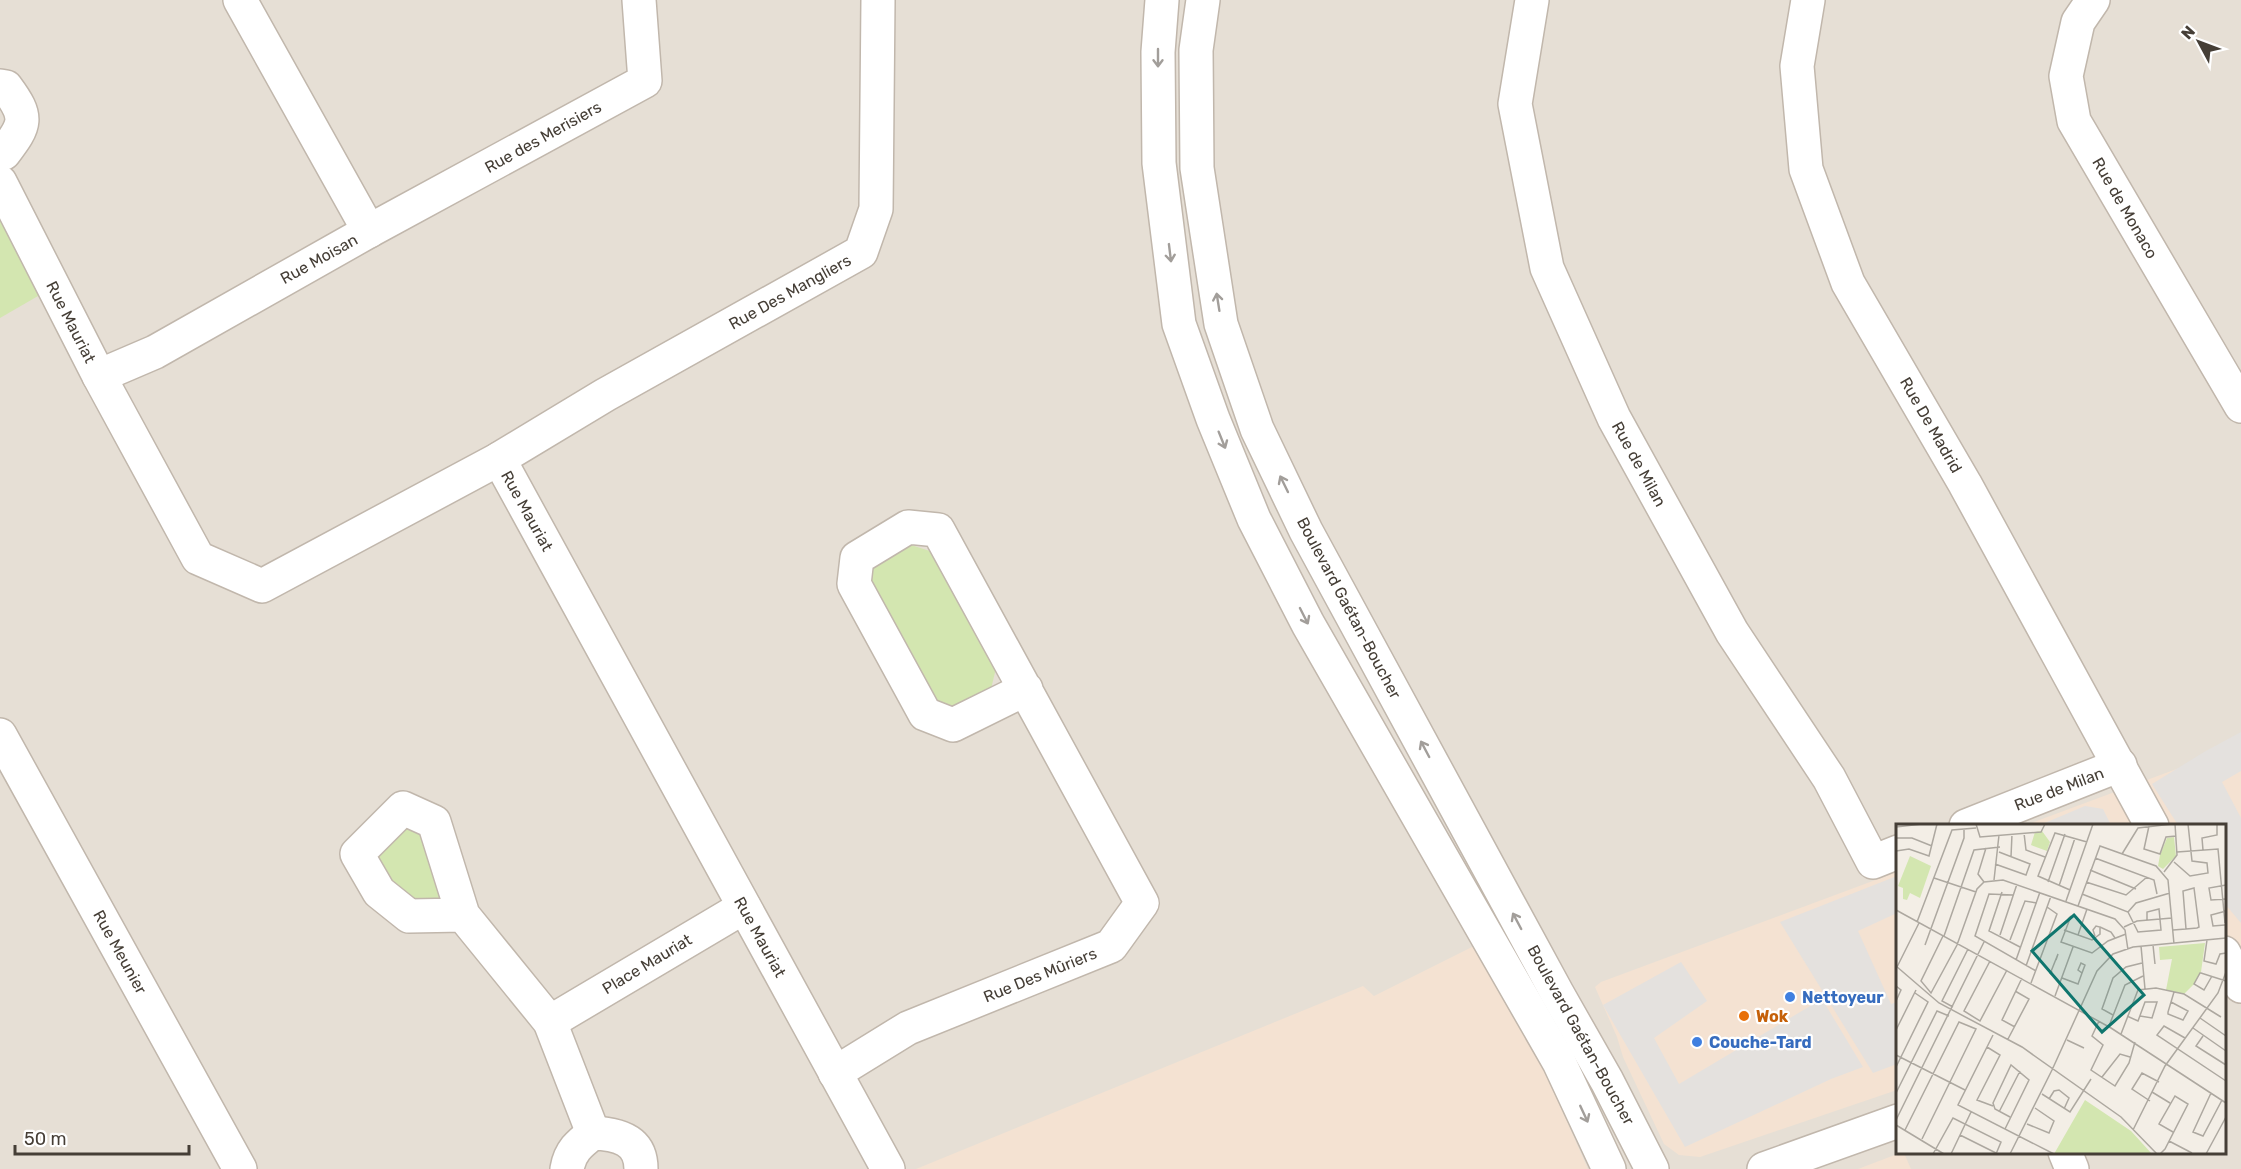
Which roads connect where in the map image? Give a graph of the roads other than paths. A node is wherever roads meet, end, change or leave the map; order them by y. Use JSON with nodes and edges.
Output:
{"nodes":[{"id":1,"x":240,"y":0,"type":"edge"},
{"id":2,"x":639,"y":0,"type":"edge"},
{"id":3,"x":878,"y":0,"type":"edge"},
{"id":4,"x":1162,"y":0,"type":"edge"},
{"id":5,"x":1203,"y":0,"type":"edge"},
{"id":6,"x":1532,"y":0,"type":"edge"},
{"id":7,"x":1808,"y":0,"type":"edge"},
{"id":8,"x":2093,"y":0,"type":"edge"},
{"id":9,"x":0,"y":86,"type":"edge"},
{"id":10,"x":0,"y":154,"type":"edge"},
{"id":11,"x":0,"y":182,"type":"edge"},
{"id":12,"x":369,"y":231,"type":"junction"},
{"id":13,"x":99,"y":376,"type":"junction"},
{"id":14,"x":2241,"y":406,"type":"edge"},
{"id":15,"x":499,"y":459,"type":"junction"},
{"id":16,"x":1026,"y":690,"type":"junction"},
{"id":17,"x":0,"y":735,"type":"edge"},
{"id":18,"x":2120,"y":765,"type":"junction"},
{"id":19,"x":1969,"y":824,"type":"edge"},
{"id":20,"x":2151,"y":824,"type":"edge"},
{"id":21,"x":1896,"y":853,"type":"edge"},
{"id":22,"x":744,"y":907,"type":"junction"},
{"id":23,"x":463,"y":915,"type":"dead end"},
{"id":24,"x":2226,"y":957,"type":"edge"},
{"id":25,"x":2241,"y":986,"type":"edge"},
{"id":26,"x":2241,"y":998,"type":"edge"},
{"id":27,"x":2226,"y":1003,"type":"edge"},
{"id":28,"x":550,"y":1022,"type":"junction"},
{"id":29,"x":835,"y":1073,"type":"junction"},
{"id":30,"x":1896,"y":1122,"type":"edge"},
{"id":31,"x":593,"y":1133,"type":"junction"},
{"id":32,"x":2066,"y":1154,"type":"edge"},
{"id":33,"x":240,"y":1169,"type":"edge"},
{"id":34,"x":567,"y":1169,"type":"edge"},
{"id":35,"x":641,"y":1169,"type":"edge"},
{"id":36,"x":888,"y":1169,"type":"edge"},
{"id":37,"x":1609,"y":1169,"type":"edge"},
{"id":38,"x":1652,"y":1169,"type":"edge"},
{"id":39,"x":1764,"y":1169,"type":"edge"},
{"id":40,"x":2072,"y":1169,"type":"edge"}],
"edges":[{"from":1,"to":12,"type":"street","name":"Rue Moisan"},
{"from":2,"to":12,"type":"street","name":"Rue des Merisiers"},
{"from":3,"to":15,"type":"street","name":"Rue Des Mangliers"},
{"from":4,"to":37,"type":"street","name":"Boulevard Gaétan-Boucher","one_way":true},
{"from":38,"to":5,"type":"street","name":"Boulevard Gaétan-Boucher","one_way":true},
{"from":6,"to":21,"type":"street","name":"Rue de Milan"},
{"from":7,"to":18,"type":"street","name":"Rue De Madrid"},
{"from":8,"to":14,"type":"street","name":"Rue de Monaco"},
{"from":9,"to":10,"type":"street"},
{"from":11,"to":13,"type":"street","name":"Rue Mauriat"},
{"from":12,"to":13,"type":"street","name":"Rue Moisan"},
{"from":13,"to":15,"type":"street","name":"Rue Mauriat"},
{"from":15,"to":22,"type":"street","name":"Rue Mauriat"},
{"from":16,"to":16,"type":"street","name":"Rue Des Mûriers"},
{"from":16,"to":29,"type":"street","name":"Rue Des Mûriers"},
{"from":17,"to":33,"type":"street","name":"Rue Meunier"},
{"from":18,"to":19,"type":"street","name":"Rue de Milan"},
{"from":18,"to":20,"type":"street","name":"Rue De Madrid"},
{"from":22,"to":28,"type":"street","name":"Place Mauriat"},
{"from":22,"to":29,"type":"street","name":"Rue Mauriat"},
{"from":23,"to":28,"type":"street"},
{"from":24,"to":25,"type":"street"},
{"from":26,"to":27,"type":"street"},
{"from":28,"to":31,"type":"street"},
{"from":29,"to":36,"type":"street","name":"Rue Mauriat"},
{"from":30,"to":39,"type":"street"},
{"from":31,"to":34,"type":"street"},
{"from":31,"to":35,"type":"street"},
{"from":32,"to":40,"type":"street"}]}
